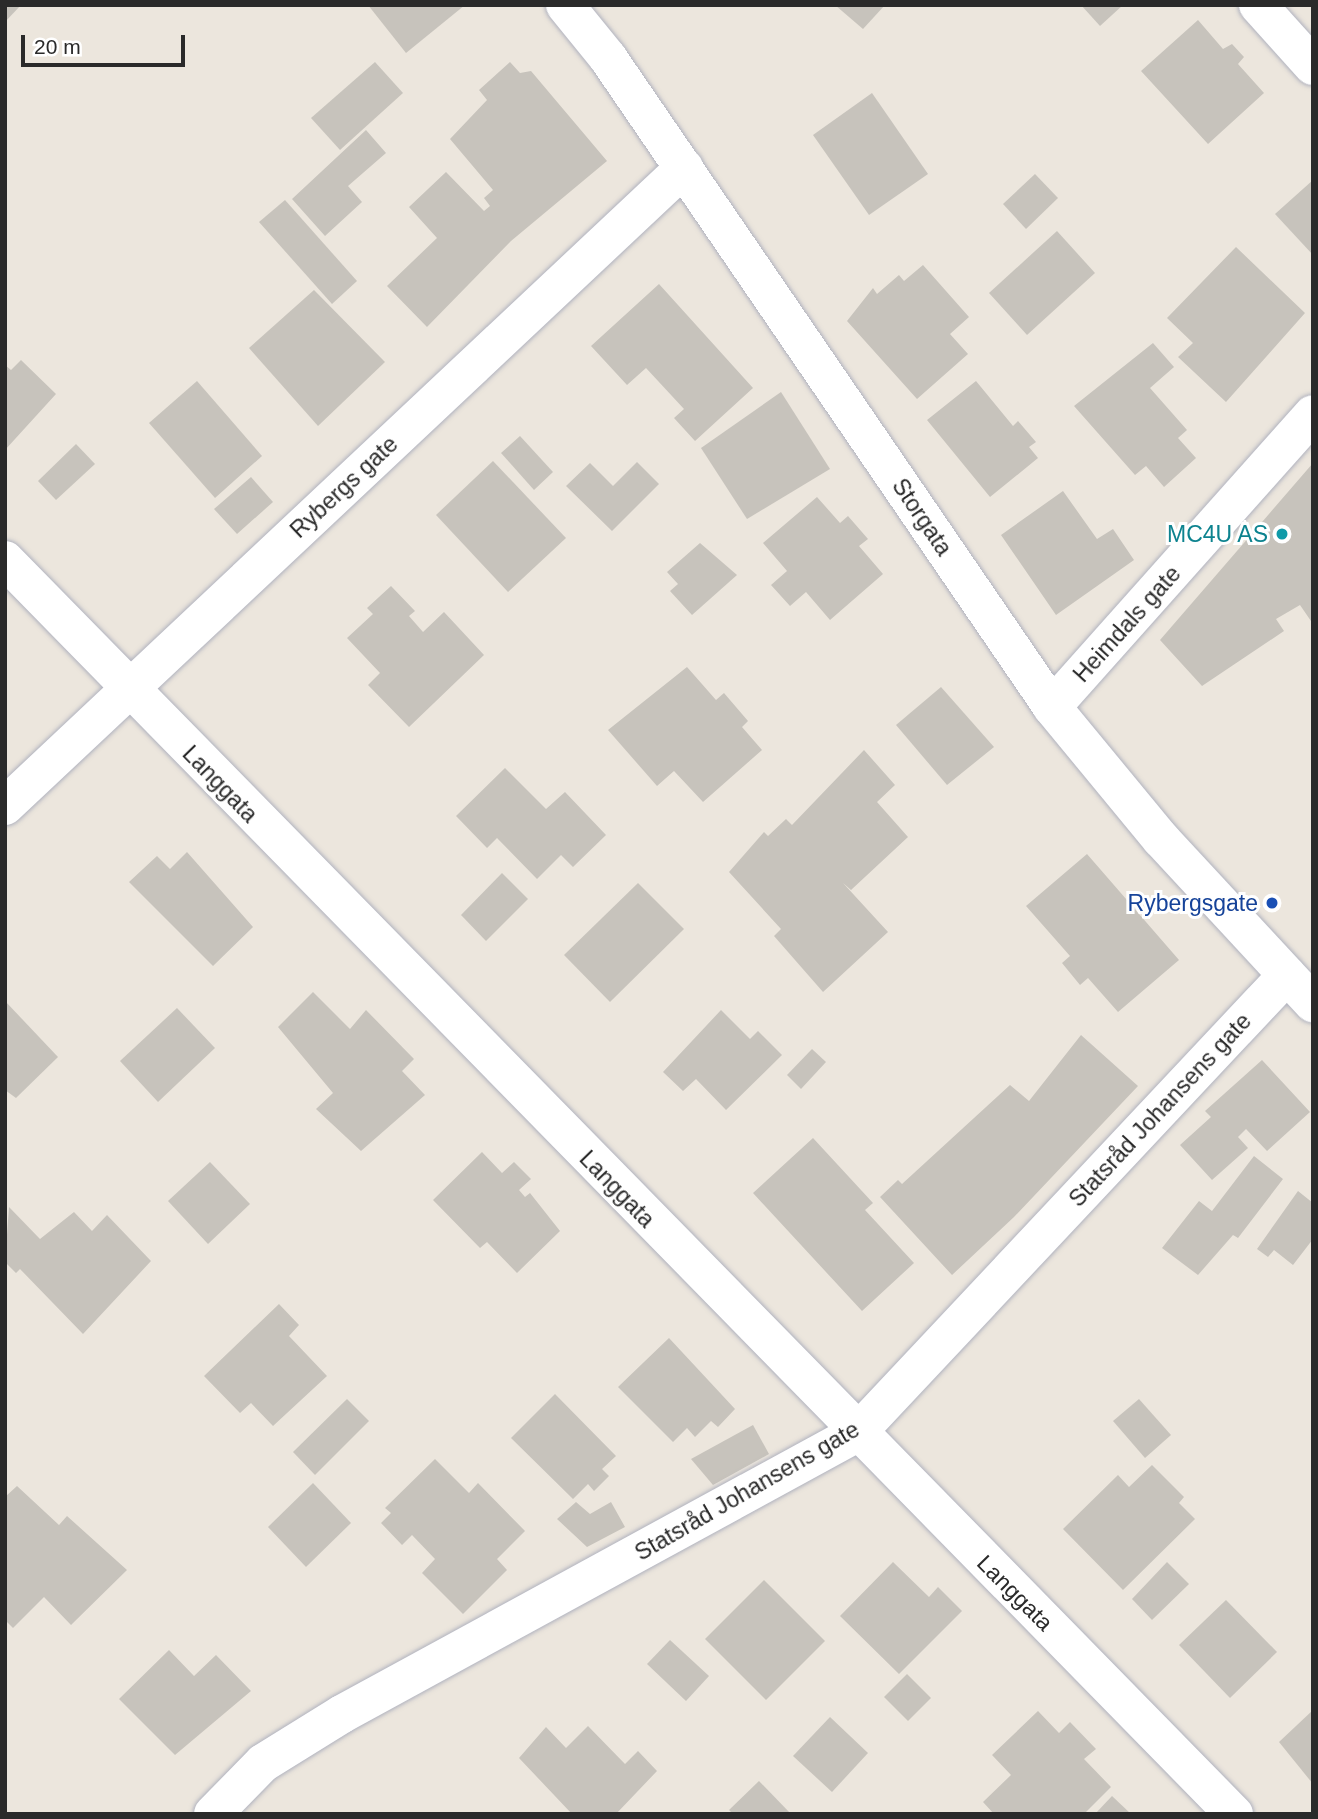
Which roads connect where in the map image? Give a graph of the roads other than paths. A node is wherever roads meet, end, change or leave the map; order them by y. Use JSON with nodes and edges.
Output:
{"nodes":[{"id":1,"x":565,"y":5,"type":"edge"},
{"id":2,"x":1258,"y":5,"type":"edge"},
{"id":3,"x":1313,"y":66,"type":"edge"},
{"id":4,"x":684,"y":168,"type":"junction"},
{"id":5,"x":1313,"y":414,"type":"edge"},
{"id":6,"x":5,"y":560,"type":"edge"},
{"id":7,"x":127,"y":690,"type":"junction"},
{"id":8,"x":1052,"y":707,"type":"junction"},
{"id":9,"x":5,"y":806,"type":"edge"},
{"id":10,"x":1287,"y":975,"type":"junction"},
{"id":11,"x":1313,"y":1003,"type":"edge"},
{"id":12,"x":857,"y":1433,"type":"junction"},
{"id":13,"x":213,"y":1814,"type":"edge"},
{"id":14,"x":1234,"y":1814,"type":"edge"}],
"edges":[{"from":1,"to":4,"type":"street","name":"Storgata"},
{"from":2,"to":3,"type":"street"},
{"from":4,"to":7,"type":"street","name":"Rybergs gate"},
{"from":4,"to":8,"type":"street","name":"Storgata"},
{"from":5,"to":8,"type":"street","name":"Heimdals gate"},
{"from":6,"to":7,"type":"street","name":"Langgata"},
{"from":7,"to":9,"type":"street","name":"Rybergs gate"},
{"from":7,"to":12,"type":"street","name":"Langgata"},
{"from":8,"to":10,"type":"street","name":"Storgata"},
{"from":10,"to":11,"type":"street","name":"Storgata"},
{"from":10,"to":12,"type":"street","name":"Statsråd Johansens gate"},
{"from":12,"to":13,"type":"street","name":"Statsråd Johansens gate"},
{"from":12,"to":14,"type":"street","name":"Langgata"}]}
